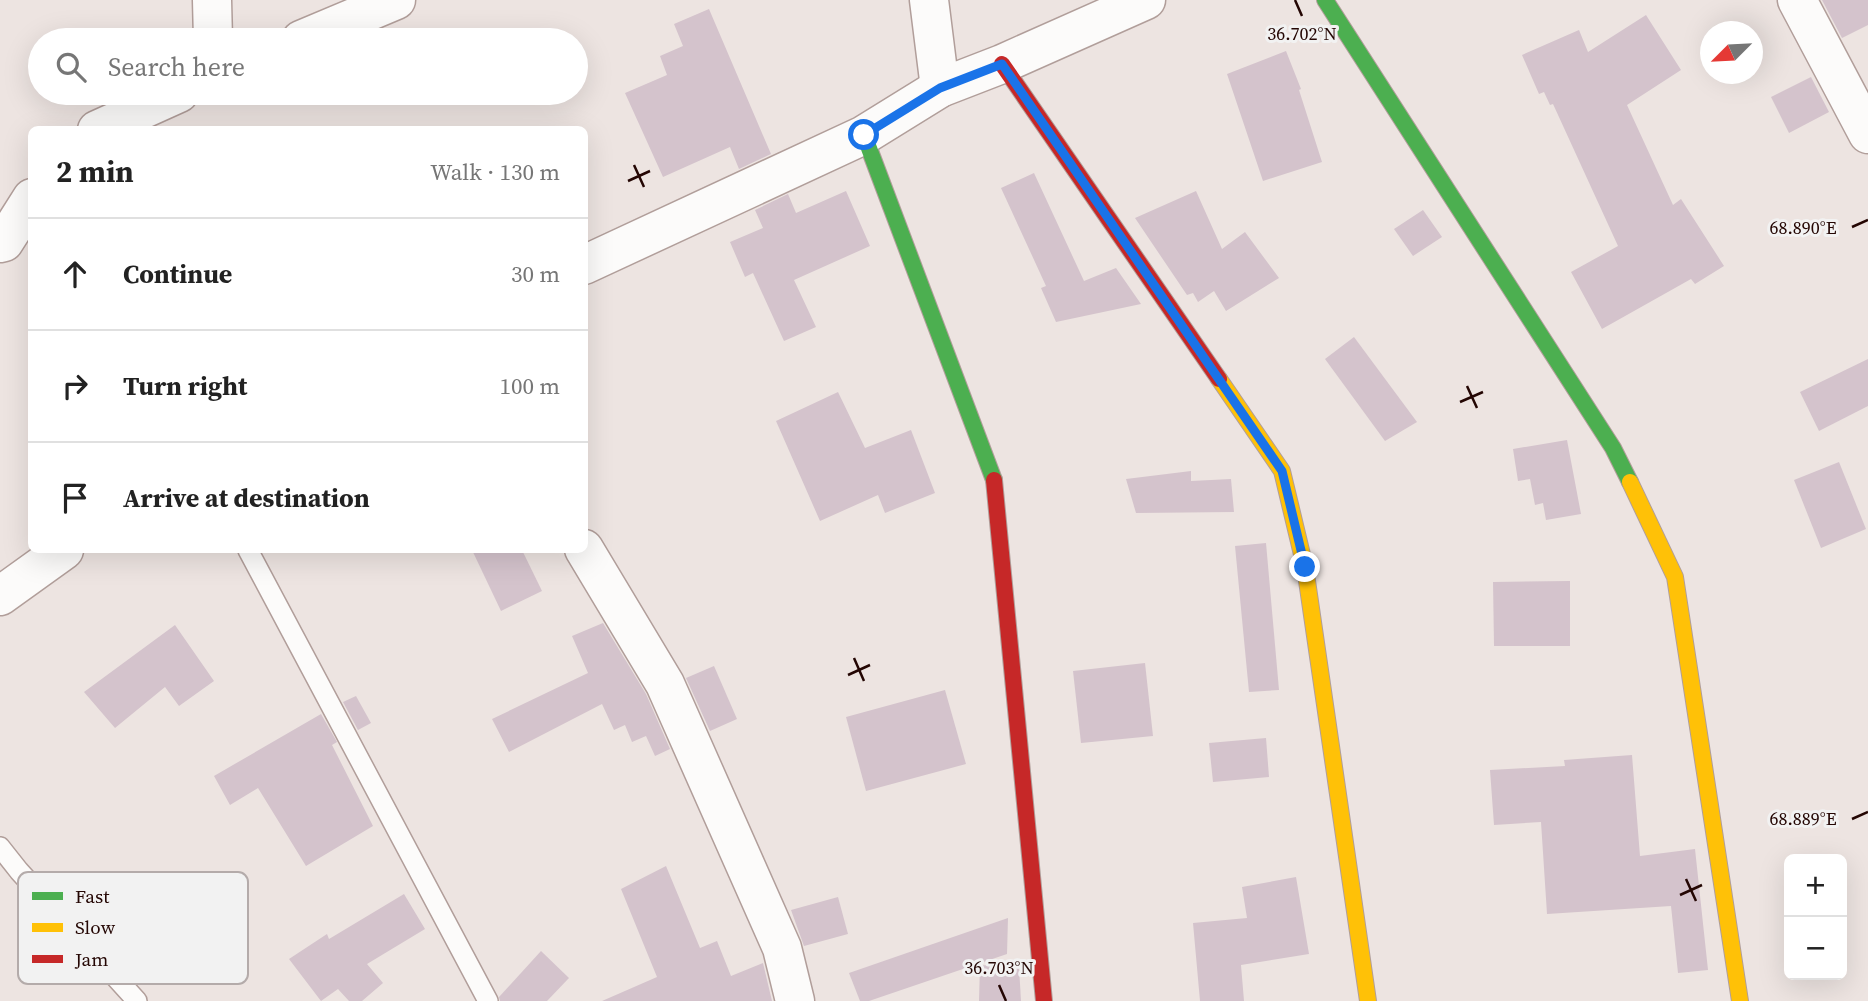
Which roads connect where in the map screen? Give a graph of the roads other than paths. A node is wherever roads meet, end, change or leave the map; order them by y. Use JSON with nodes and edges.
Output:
{"nodes":[{"id":1,"x":212,"y":0,"type":"edge"},
{"id":2,"x":396,"y":0,"type":"edge"},
{"id":3,"x":929,"y":0,"type":"edge"},
{"id":4,"x":1146,"y":0,"type":"edge"},
{"id":5,"x":1325,"y":0,"type":"edge"},
{"id":6,"x":1797,"y":0,"type":"edge"},
{"id":7,"x":213,"y":28,"type":"edge"},
{"id":8,"x":330,"y":28,"type":"edge"},
{"id":9,"x":1002,"y":64,"type":"junction"},
{"id":10,"x":940,"y":88,"type":"junction"},
{"id":11,"x":152,"y":105,"type":"edge"},
{"id":12,"x":106,"y":126,"type":"edge"},
{"id":13,"x":1868,"y":134,"type":"edge"},
{"id":14,"x":864,"y":135,"type":"junction"},
{"id":15,"x":28,"y":204,"type":"edge"},
{"id":16,"x":0,"y":243,"type":"edge"},
{"id":17,"x":588,"y":263,"type":"edge"},
{"id":18,"x":60,"y":553,"type":"edge"},
{"id":19,"x":250,"y":553,"type":"edge"},
{"id":20,"x":586,"y":553,"type":"edge"},
{"id":21,"x":0,"y":596,"type":"edge"},
{"id":22,"x":0,"y":847,"type":"edge"},
{"id":23,"x":21,"y":872,"type":"edge"},
{"id":24,"x":123,"y":984,"type":"edge"},
{"id":25,"x":138,"y":1001,"type":"edge"},
{"id":26,"x":488,"y":1001,"type":"edge"},
{"id":27,"x":795,"y":1001,"type":"edge"},
{"id":28,"x":1044,"y":1001,"type":"edge"},
{"id":29,"x":1368,"y":1001,"type":"edge"},
{"id":30,"x":1740,"y":1001,"type":"edge"}],
"edges":[{"from":1,"to":7,"type":"street"},
{"from":2,"to":8,"type":"street"},
{"from":3,"to":10,"type":"street"},
{"from":4,"to":9,"type":"street"},
{"from":5,"to":30,"type":"street"},
{"from":6,"to":13,"type":"street"},
{"from":9,"to":10,"type":"street"},
{"from":9,"to":29,"type":"street"},
{"from":10,"to":14,"type":"street"},
{"from":11,"to":12,"type":"street"},
{"from":14,"to":17,"type":"street"},
{"from":14,"to":28,"type":"street"},
{"from":15,"to":16,"type":"street"},
{"from":18,"to":21,"type":"street"},
{"from":19,"to":26,"type":"lane"},
{"from":20,"to":27,"type":"street"},
{"from":22,"to":23,"type":"lane"},
{"from":24,"to":25,"type":"lane"}]}
